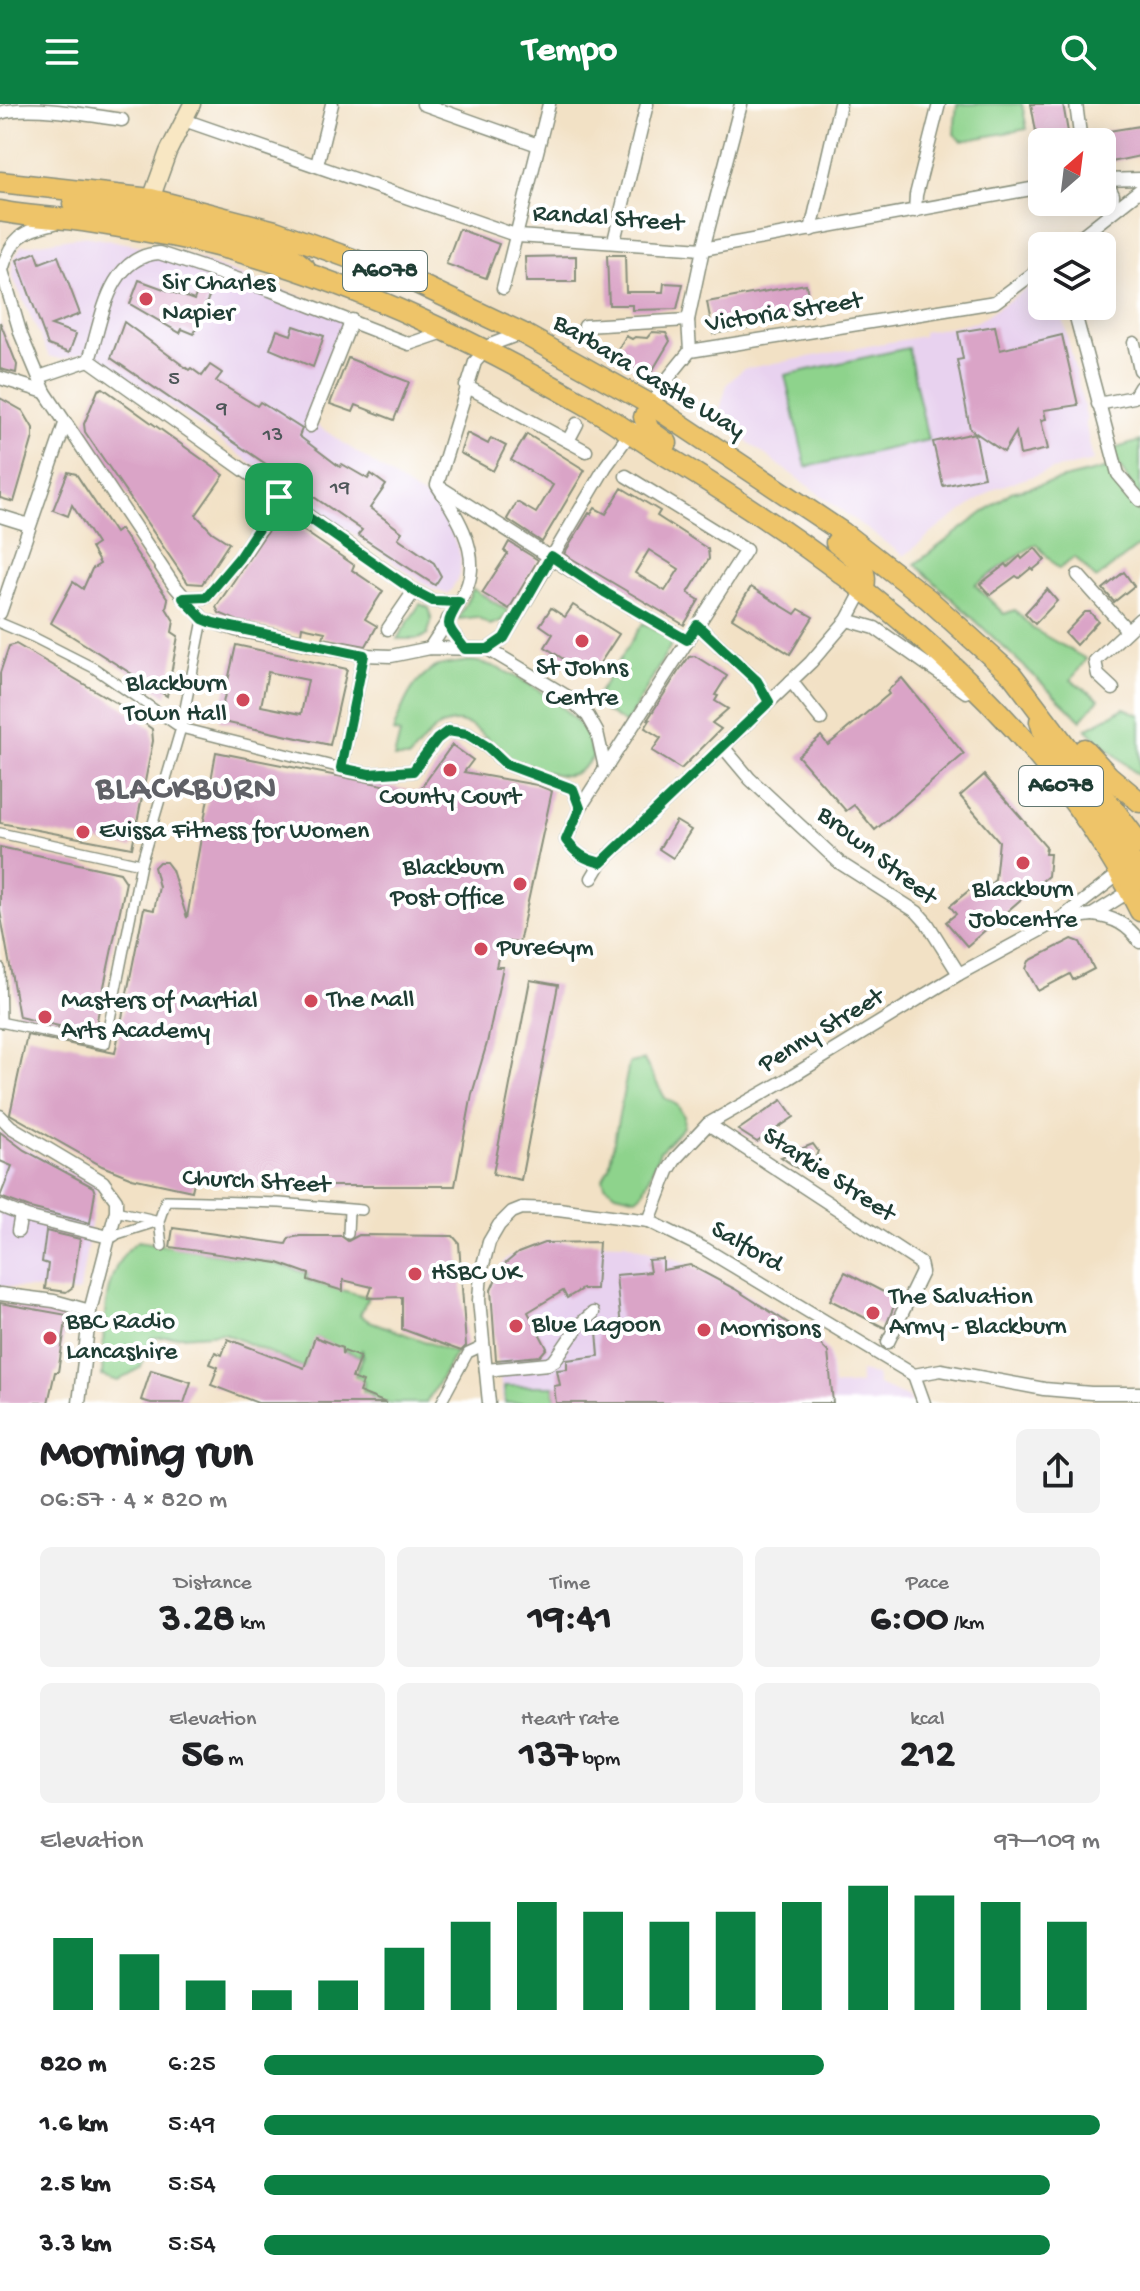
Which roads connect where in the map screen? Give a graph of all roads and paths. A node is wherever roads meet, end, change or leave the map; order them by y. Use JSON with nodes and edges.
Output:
{"nodes":[{"id":1,"x":192,"y":104,"type":"edge"},
{"id":2,"x":332,"y":104,"type":"edge"},
{"id":3,"x":423,"y":104,"type":"edge"},
{"id":4,"x":549,"y":104,"type":"edge"},
{"id":5,"x":647,"y":104,"type":"edge"},
{"id":6,"x":741,"y":104,"type":"edge"},
{"id":7,"x":840,"y":104,"type":"edge"},
{"id":8,"x":939,"y":104,"type":"edge"},
{"id":9,"x":1076,"y":104,"type":"edge"},
{"id":10,"x":38,"y":106,"type":"edge"},
{"id":11,"x":438,"y":106,"type":"edge"},
{"id":12,"x":0,"y":113,"type":"edge"},
{"id":13,"x":122,"y":120,"type":"dead end"},
{"id":14,"x":184,"y":120,"type":"junction"},
{"id":15,"x":1079,"y":128,"type":"edge"},
{"id":16,"x":538,"y":145,"type":"junction"},
{"id":17,"x":317,"y":165,"type":"junction"},
{"id":18,"x":1140,"y":179,"type":"edge"},
{"id":19,"x":1116,"y":180,"type":"edge"},
{"id":20,"x":0,"y":182,"type":"edge"},
{"id":21,"x":1028,"y":190,"type":"edge"},
{"id":22,"x":1140,"y":190,"type":"edge"},
{"id":23,"x":0,"y":196,"type":"edge"},
{"id":24,"x":151,"y":199,"type":"junction"},
{"id":25,"x":1116,"y":208,"type":"edge"},
{"id":26,"x":0,"y":211,"type":"edge"},
{"id":27,"x":915,"y":211,"type":"junction"},
{"id":28,"x":1106,"y":216,"type":"edge"},
{"id":29,"x":80,"y":221,"type":"junction"},
{"id":30,"x":811,"y":230,"type":"junction"},
{"id":31,"x":1086,"y":232,"type":"edge"},
{"id":32,"x":518,"y":236,"type":"junction"},
{"id":33,"x":614,"y":241,"type":"junction"},
{"id":34,"x":703,"y":249,"type":"junction"},
{"id":35,"x":1,"y":267,"type":"edge"},
{"id":36,"x":314,"y":276,"type":"junction"},
{"id":37,"x":1028,"y":277,"type":"edge"},
{"id":38,"x":503,"y":288,"type":"dead end"},
{"id":39,"x":352,"y":320,"type":"junction"},
{"id":40,"x":688,"y":320,"type":"junction"},
{"id":41,"x":1077,"y":320,"type":"edge"},
{"id":42,"x":447,"y":331,"type":"junction"},
{"id":43,"x":522,"y":333,"type":"junction"},
{"id":44,"x":598,"y":341,"type":"dead end"},
{"id":45,"x":1134,"y":343,"type":"dead end"},
{"id":46,"x":483,"y":350,"type":"junction"},
{"id":47,"x":690,"y":351,"type":"junction"},
{"id":48,"x":89,"y":360,"type":"junction"},
{"id":49,"x":1140,"y":370,"type":"edge"},
{"id":50,"x":39,"y":377,"type":"junction"},
{"id":51,"x":0,"y":378,"type":"edge"},
{"id":52,"x":466,"y":386,"type":"junction"},
{"id":53,"x":1140,"y":387,"type":"edge"},
{"id":54,"x":45,"y":392,"type":"junction"},
{"id":55,"x":1098,"y":404,"type":"junction"},
{"id":56,"x":649,"y":411,"type":"junction"},
{"id":57,"x":65,"y":424,"type":"junction"},
{"id":58,"x":577,"y":424,"type":"dead end"},
{"id":59,"x":310,"y":426,"type":"dead end"},
{"id":60,"x":630,"y":433,"type":"junction"},
{"id":61,"x":568,"y":441,"type":"junction"},
{"id":62,"x":717,"y":448,"type":"junction"},
{"id":63,"x":586,"y":451,"type":"dead end"},
{"id":64,"x":649,"y":473,"type":"dead end"},
{"id":65,"x":626,"y":476,"type":"dead end"},
{"id":66,"x":437,"y":485,"type":"junction"},
{"id":67,"x":641,"y":486,"type":"junction"},
{"id":68,"x":279,"y":497,"type":"junction"},
{"id":69,"x":738,"y":500,"type":"junction"},
{"id":70,"x":1140,"y":500,"type":"edge"},
{"id":71,"x":0,"y":516,"type":"edge"},
{"id":72,"x":29,"y":525,"type":"junction"},
{"id":73,"x":551,"y":556,"type":"junction"},
{"id":74,"x":1078,"y":575,"type":"dead end"},
{"id":75,"x":863,"y":590,"type":"junction"},
{"id":76,"x":414,"y":591,"type":"junction"},
{"id":77,"x":183,"y":598,"type":"junction"},
{"id":78,"x":459,"y":602,"type":"junction"},
{"id":79,"x":0,"y":613,"type":"edge"},
{"id":80,"x":448,"y":619,"type":"junction"},
{"id":81,"x":1140,"y":619,"type":"edge"},
{"id":82,"x":847,"y":620,"type":"junction"},
{"id":83,"x":203,"y":622,"type":"junction"},
{"id":84,"x":0,"y":623,"type":"edge"},
{"id":85,"x":697,"y":625,"type":"junction"},
{"id":86,"x":388,"y":629,"type":"dead end"},
{"id":87,"x":1127,"y":630,"type":"junction"},
{"id":88,"x":687,"y":640,"type":"junction"},
{"id":89,"x":430,"y":648,"type":"junction"},
{"id":90,"x":465,"y":649,"type":"junction"},
{"id":91,"x":488,"y":649,"type":"junction"},
{"id":92,"x":364,"y":655,"type":"junction"},
{"id":93,"x":1012,"y":675,"type":"junction"},
{"id":94,"x":791,"y":681,"type":"junction"},
{"id":95,"x":1113,"y":689,"type":"dead end"},
{"id":96,"x":769,"y":702,"type":"junction"},
{"id":97,"x":992,"y":706,"type":"junction"},
{"id":98,"x":1037,"y":706,"type":"junction"},
{"id":99,"x":821,"y":719,"type":"dead end"},
{"id":100,"x":181,"y":728,"type":"junction"},
{"id":101,"x":724,"y":748,"type":"junction"},
{"id":102,"x":341,"y":768,"type":"junction"},
{"id":103,"x":605,"y":768,"type":"junction"},
{"id":104,"x":1140,"y":802,"type":"edge"},
{"id":105,"x":580,"y":808,"type":"junction"},
{"id":106,"x":0,"y":833,"type":"edge"},
{"id":107,"x":1140,"y":844,"type":"edge"},
{"id":108,"x":601,"y":863,"type":"junction"},
{"id":109,"x":141,"y":864,"type":"junction"},
{"id":110,"x":1133,"y":874,"type":"edge"},
{"id":111,"x":592,"y":878,"type":"dead end"},
{"id":112,"x":1140,"y":911,"type":"edge"},
{"id":113,"x":1092,"y":915,"type":"junction"},
{"id":114,"x":1059,"y":920,"type":"junction"},
{"id":115,"x":1140,"y":942,"type":"edge"},
{"id":116,"x":0,"y":968,"type":"edge"},
{"id":117,"x":959,"y":974,"type":"junction"},
{"id":118,"x":0,"y":1022,"type":"edge"},
{"id":119,"x":0,"y":1116,"type":"edge"},
{"id":120,"x":708,"y":1124,"type":"junction"},
{"id":121,"x":0,"y":1206,"type":"edge"},
{"id":122,"x":349,"y":1210,"type":"junction"},
{"id":123,"x":362,"y":1210,"type":"dead end"},
{"id":124,"x":118,"y":1212,"type":"junction"},
{"id":125,"x":21,"y":1214,"type":"junction"},
{"id":126,"x":159,"y":1221,"type":"junction"},
{"id":127,"x":649,"y":1221,"type":"junction"},
{"id":128,"x":18,"y":1231,"type":"dead end"},
{"id":129,"x":348,"y":1234,"type":"dead end"},
{"id":130,"x":112,"y":1236,"type":"junction"},
{"id":131,"x":162,"y":1246,"type":"dead end"},
{"id":132,"x":0,"y":1294,"type":"edge"},
{"id":133,"x":90,"y":1311,"type":"junction"},
{"id":134,"x":593,"y":1313,"type":"dead end"},
{"id":135,"x":888,"y":1342,"type":"dead end"},
{"id":136,"x":483,"y":1346,"type":"junction"},
{"id":137,"x":486,"y":1370,"type":"junction"},
{"id":138,"x":914,"y":1375,"type":"junction"},
{"id":139,"x":1140,"y":1393,"type":"edge"},
{"id":140,"x":79,"y":1403,"type":"edge"},
{"id":141,"x":441,"y":1403,"type":"edge"},
{"id":142,"x":489,"y":1403,"type":"edge"},
{"id":143,"x":924,"y":1403,"type":"edge"}],
"edges":[{"from":1,"to":14,"type":"main road"},
{"from":2,"to":17,"type":"street"},
{"from":3,"to":11,"type":"street"},
{"from":4,"to":16,"type":"street"},
{"from":5,"to":33,"type":"street"},
{"from":6,"to":34,"type":"street"},
{"from":7,"to":30,"type":"street"},
{"from":8,"to":27,"type":"street"},
{"from":9,"to":15,"type":"street"},
{"from":10,"to":12,"type":"street"},
{"from":10,"to":13,"type":"street"},
{"from":11,"to":16,"type":"street"},
{"from":14,"to":17,"type":"street","name":"Randal Street"},
{"from":14,"to":24,"type":"main road"},
{"from":16,"to":32,"type":"street"},
{"from":17,"to":32,"type":"street","name":"Randal Street"},
{"from":18,"to":19,"type":"street"},
{"from":20,"to":24,"type":"highway","name":"Barbara Castle Way","number":"A6078"},
{"from":21,"to":27,"type":"street","name":"Randal Street"},
{"from":22,"to":25,"type":"street"},
{"from":23,"to":36,"type":"highway","number":"A6078"},
{"from":24,"to":43,"type":"highway","name":"Barbara Castle Way","number":"A6078"},
{"from":26,"to":29,"type":"highway","number":"A6078"},
{"from":27,"to":30,"type":"street","name":"Randal Street"},
{"from":28,"to":31,"type":"street"},
{"from":29,"to":35,"type":"street"},
{"from":29,"to":36,"type":"highway","number":"A6078"},
{"from":30,"to":34,"type":"street","name":"Randal Street"},
{"from":32,"to":33,"type":"street","name":"Randal Street"},
{"from":32,"to":38,"type":"street"},
{"from":33,"to":34,"type":"street","name":"Randal Street"},
{"from":34,"to":40,"type":"street"},
{"from":35,"to":50,"type":"street"},
{"from":36,"to":42,"type":"highway","number":"A6078"},
{"from":37,"to":47,"type":"street","name":"Victoria Street"},
{"from":39,"to":42,"type":"street"},
{"from":39,"to":48,"type":"street"},
{"from":39,"to":59,"type":"street"},
{"from":40,"to":44,"type":"street"},
{"from":40,"to":47,"type":"street"},
{"from":41,"to":55,"type":"street"},
{"from":42,"to":46,"type":"highway","number":"A6078"},
{"from":43,"to":46,"type":"street"},
{"from":43,"to":56,"type":"highway","name":"Barbara Castle Way","number":"A6078"},
{"from":45,"to":49,"type":"street"},
{"from":46,"to":52,"type":"street"},
{"from":46,"to":60,"type":"highway","number":"A6078"},
{"from":47,"to":56,"type":"street","name":"Victoria Street"},
{"from":48,"to":50,"type":"street"},
{"from":48,"to":68,"type":"street"},
{"from":50,"to":54,"type":"street"},
{"from":51,"to":54,"type":"street"},
{"from":52,"to":61,"type":"street"},
{"from":52,"to":66,"type":"street"},
{"from":53,"to":55,"type":"street"},
{"from":54,"to":57,"type":"street"},
{"from":55,"to":70,"type":"street"},
{"from":56,"to":60,"type":"street","name":"Victoria Street"},
{"from":56,"to":62,"type":"highway","name":"Barbara Castle Way","number":"A6078"},
{"from":56,"to":69,"type":"highway","number":"A6078"},
{"from":57,"to":72,"type":"street"},
{"from":57,"to":77,"type":"street"},
{"from":58,"to":61,"type":"street"},
{"from":60,"to":69,"type":"highway","number":"A6078"},
{"from":60,"to":73,"type":"street","name":"Victoria Street"},
{"from":61,"to":63,"type":"street"},
{"from":62,"to":75,"type":"highway"},
{"from":62,"to":93,"type":"highway","name":"Barbara Castle Way","number":"A6078"},
{"from":64,"to":67,"type":"street"},
{"from":65,"to":67,"type":"street"},
{"from":66,"to":73,"type":"street"},
{"from":66,"to":78,"type":"street"},
{"from":67,"to":85,"type":"street"},
{"from":68,"to":76,"type":"street"},
{"from":68,"to":77,"type":"street"},
{"from":69,"to":75,"type":"highway","number":"A6078"},
{"from":71,"to":72,"type":"street"},
{"from":72,"to":79,"type":"street"},
{"from":73,"to":88,"type":"street"},
{"from":73,"to":91,"type":"street","name":"Victoria Street"},
{"from":74,"to":87,"type":"street"},
{"from":75,"to":82,"type":"street"},
{"from":75,"to":97,"type":"highway","number":"A6078"},
{"from":76,"to":78,"type":"street"},
{"from":76,"to":86,"type":"street"},
{"from":77,"to":83,"type":"street"},
{"from":78,"to":80,"type":"street"},
{"from":80,"to":89,"type":"street"},
{"from":80,"to":90,"type":"street"},
{"from":81,"to":87,"type":"street"},
{"from":82,"to":94,"type":"street"},
{"from":82,"to":97,"type":"street"},
{"from":83,"to":92,"type":"street"},
{"from":83,"to":100,"type":"street"},
{"from":84,"to":100,"type":"street"},
{"from":85,"to":88,"type":"street"},
{"from":85,"to":96,"type":"street"},
{"from":87,"to":95,"type":"street"},
{"from":88,"to":103,"type":"street"},
{"from":89,"to":90,"type":"street"},
{"from":89,"to":92,"type":"street"},
{"from":90,"to":91,"type":"street"},
{"from":91,"to":103,"type":"street"},
{"from":92,"to":102,"type":"street"},
{"from":93,"to":98,"type":"highway","name":"Barbara Castle Way","number":"A6078"},
{"from":93,"to":104,"type":"highway"},
{"from":94,"to":96,"type":"street"},
{"from":94,"to":99,"type":"street"},
{"from":96,"to":101,"type":"street"},
{"from":97,"to":110,"type":"highway","number":"A6078"},
{"from":98,"to":107,"type":"highway","name":"Barbara Castle Way","number":"A6078"},
{"from":98,"to":110,"type":"highway"},
{"from":100,"to":102,"type":"street"},
{"from":100,"to":109,"type":"street"},
{"from":101,"to":108,"type":"street"},
{"from":101,"to":117,"type":"street","name":"Brown Street"},
{"from":102,"to":105,"type":"street"},
{"from":103,"to":105,"type":"street"},
{"from":105,"to":108,"type":"street"},
{"from":106,"to":109,"type":"street"},
{"from":108,"to":111,"type":"street"},
{"from":109,"to":118,"type":"street"},
{"from":110,"to":112,"type":"highway","number":"A6078"},
{"from":110,"to":113,"type":"street","name":"Penny Street"},
{"from":110,"to":114,"type":"street","name":"Penny Street"},
{"from":113,"to":114,"type":"street","name":"Penny Street"},
{"from":113,"to":115,"type":"street"},
{"from":114,"to":117,"type":"street","name":"Penny Street"},
{"from":116,"to":118,"type":"street"},
{"from":117,"to":120,"type":"street","name":"Penny Street"},
{"from":119,"to":124,"type":"street"},
{"from":120,"to":127,"type":"street","name":"Penny Street"},
{"from":120,"to":135,"type":"street","name":"Starkie Street"},
{"from":121,"to":125,"type":"street"},
{"from":122,"to":123,"type":"street","name":"Church Street"},
{"from":122,"to":126,"type":"street","name":"Church Street"},
{"from":122,"to":129,"type":"street"},
{"from":124,"to":126,"type":"street","name":"Church Street"},
{"from":124,"to":130,"type":"street"},
{"from":125,"to":128,"type":"street"},
{"from":125,"to":130,"type":"street"},
{"from":126,"to":130,"type":"street"},
{"from":126,"to":131,"type":"street"},
{"from":127,"to":136,"type":"street","name":"Salford"},
{"from":127,"to":138,"type":"street","name":"Salford"},
{"from":130,"to":133,"type":"street"},
{"from":132,"to":133,"type":"street"},
{"from":133,"to":140,"type":"street"},
{"from":134,"to":137,"type":"street"},
{"from":136,"to":137,"type":"street"},
{"from":136,"to":141,"type":"street"},
{"from":137,"to":142,"type":"street"},
{"from":138,"to":139,"type":"street"},
{"from":138,"to":143,"type":"street"}]}
